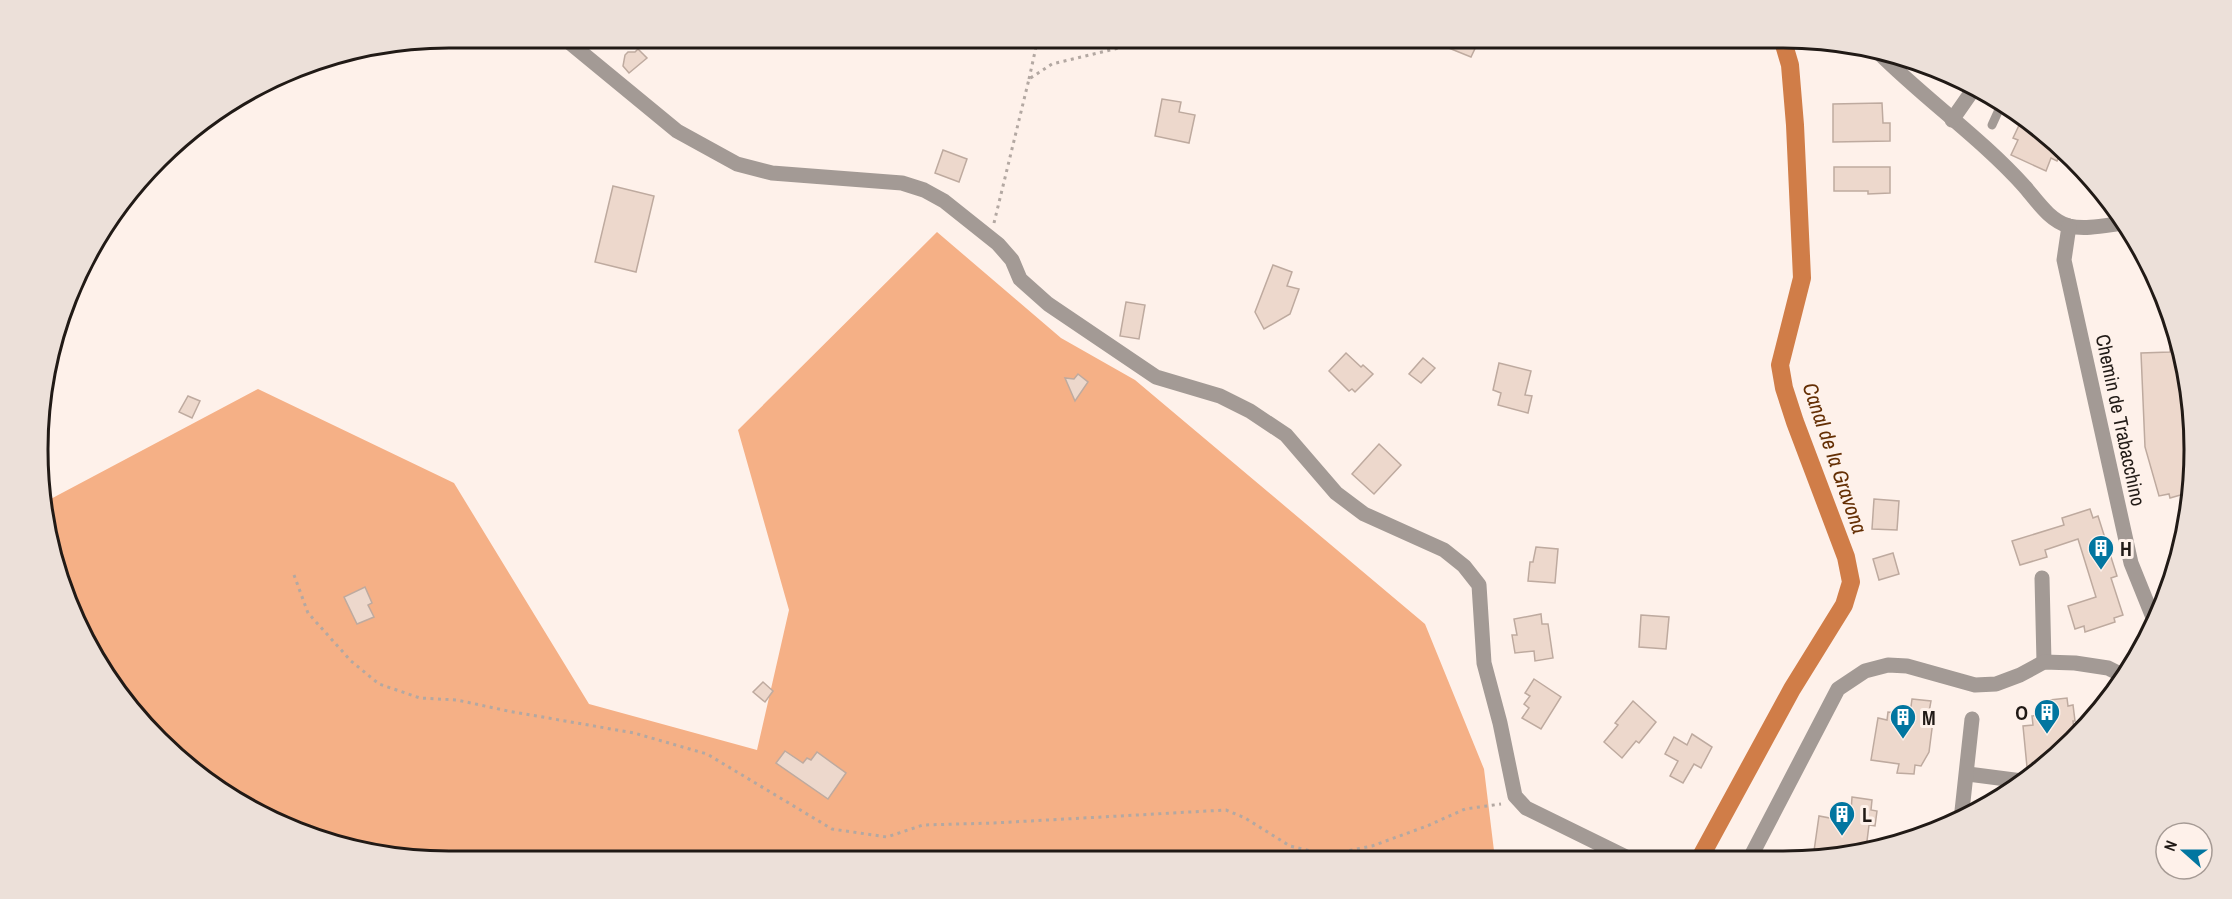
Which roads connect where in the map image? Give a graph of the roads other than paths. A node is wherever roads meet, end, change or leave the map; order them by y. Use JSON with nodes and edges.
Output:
{"nodes":[{"id":1,"x":576,"y":48,"type":"edge"},
{"id":2,"x":1889,"y":63,"type":"edge"},
{"id":3,"x":1965,"y":92,"type":"edge"},
{"id":4,"x":1998,"y":111,"type":"edge"},
{"id":5,"x":1952,"y":120,"type":"junction"},
{"id":6,"x":1992,"y":125,"type":"dead end"},
{"id":7,"x":2115,"y":224,"type":"edge"},
{"id":8,"x":2069,"y":226,"type":"junction"},
{"id":9,"x":2042,"y":578,"type":"dead end"},
{"id":10,"x":2150,"y":610,"type":"edge"},
{"id":11,"x":2044,"y":662,"type":"junction"},
{"id":12,"x":2116,"y":672,"type":"edge"},
{"id":13,"x":1972,"y":719,"type":"dead end"},
{"id":14,"x":1968,"y":774,"type":"junction"},
{"id":15,"x":2011,"y":780,"type":"edge"},
{"id":16,"x":1963,"y":808,"type":"edge"},
{"id":17,"x":1614,"y":851,"type":"edge"},
{"id":18,"x":1754,"y":851,"type":"edge"}],
"edges":[{"from":1,"to":17,"type":"street"},
{"from":2,"to":5,"type":"street"},
{"from":3,"to":5,"type":"street"},
{"from":4,"to":6,"type":"lane"},
{"from":5,"to":8,"type":"street"},
{"from":7,"to":8,"type":"street"},
{"from":8,"to":10,"type":"street","name":"Chemin de Trabacchino"},
{"from":9,"to":11,"type":"street"},
{"from":11,"to":12,"type":"street"},
{"from":11,"to":18,"type":"street"},
{"from":13,"to":14,"type":"street"},
{"from":14,"to":15,"type":"street"},
{"from":14,"to":16,"type":"street"}]}
